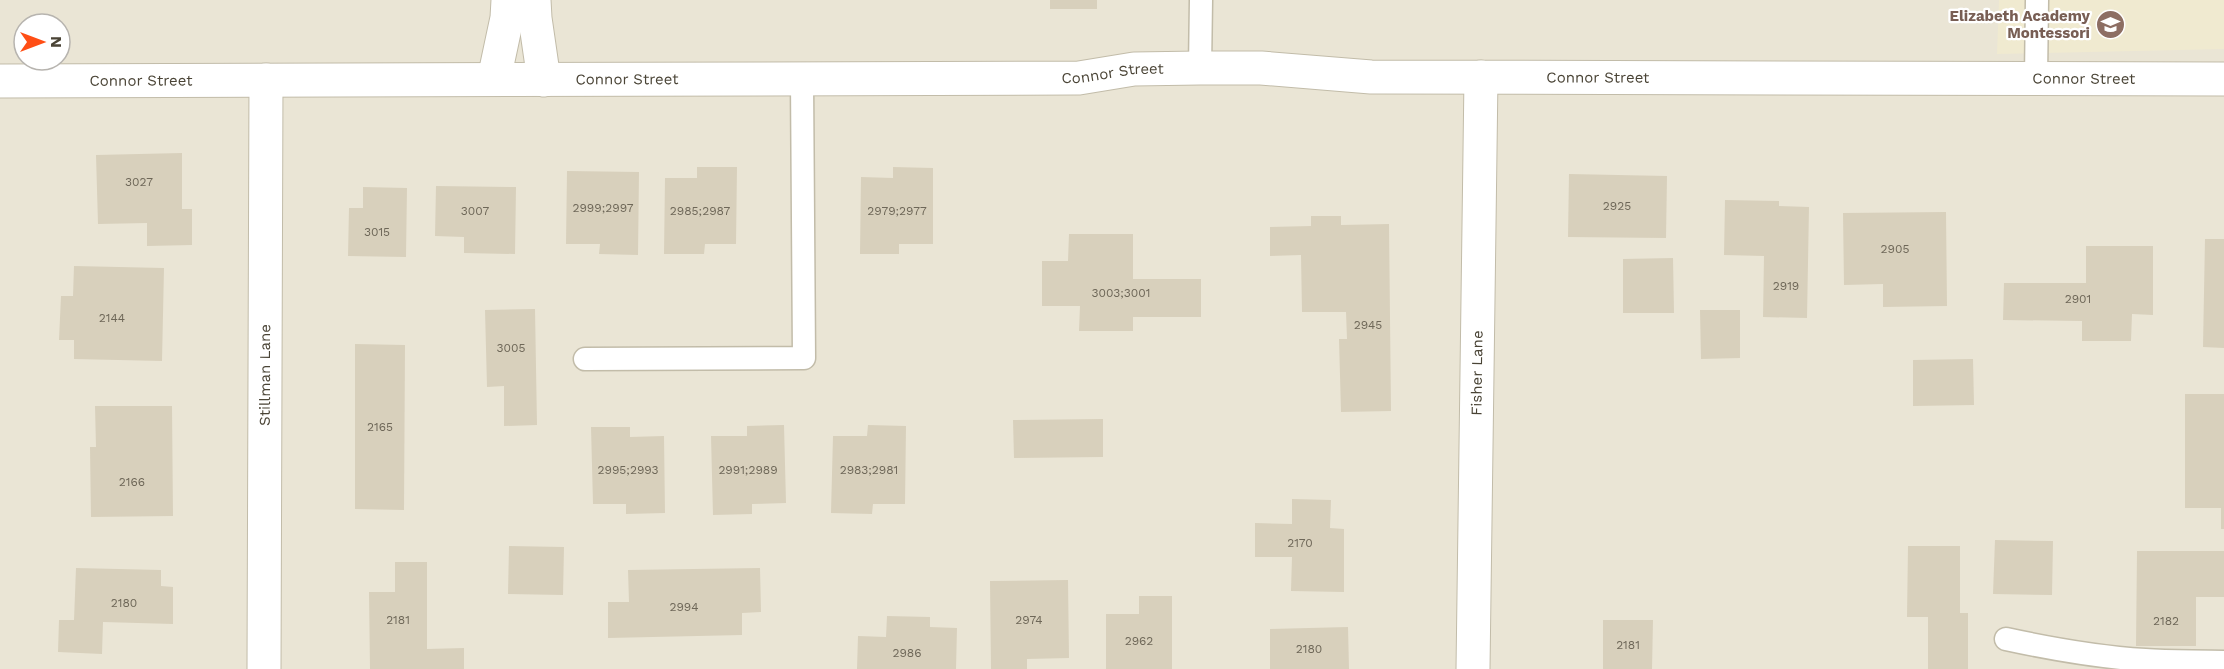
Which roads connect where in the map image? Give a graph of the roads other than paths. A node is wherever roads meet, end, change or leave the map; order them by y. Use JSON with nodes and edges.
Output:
{"nodes":[{"id":1,"x":508,"y":0,"type":"edge"},
{"id":2,"x":534,"y":0,"type":"edge"},
{"id":3,"x":1201,"y":0,"type":"edge"},
{"id":4,"x":2037,"y":0,"type":"edge"},
{"id":5,"x":1200,"y":68,"type":"junction"},
{"id":6,"x":1481,"y":77,"type":"junction"},
{"id":7,"x":2036,"y":78,"type":"junction"},
{"id":8,"x":494,"y":79,"type":"junction"},
{"id":9,"x":2224,"y":79,"type":"edge"},
{"id":10,"x":266,"y":80,"type":"junction"},
{"id":11,"x":544,"y":80,"type":"junction"},
{"id":12,"x":802,"y":80,"type":"junction"},
{"id":13,"x":0,"y":81,"type":"edge"},
{"id":14,"x":585,"y":359,"type":"dead end"},
{"id":15,"x":2006,"y":639,"type":"dead end"},
{"id":16,"x":2224,"y":662,"type":"edge"},
{"id":17,"x":264,"y":669,"type":"edge"},
{"id":18,"x":1473,"y":669,"type":"edge"}],
"edges":[{"from":1,"to":8,"type":"street"},
{"from":2,"to":11,"type":"street"},
{"from":3,"to":5,"type":"lane"},
{"from":4,"to":7,"type":"lane"},
{"from":5,"to":6,"type":"street","name":"Connor Street"},
{"from":5,"to":12,"type":"street","name":"Connor Street"},
{"from":6,"to":7,"type":"street","name":"Connor Street"},
{"from":6,"to":18,"type":"street","name":"Fisher Lane"},
{"from":7,"to":9,"type":"street","name":"Connor Street"},
{"from":8,"to":10,"type":"street","name":"Connor Street"},
{"from":8,"to":11,"type":"street","name":"Connor Street"},
{"from":10,"to":13,"type":"street","name":"Connor Street"},
{"from":10,"to":17,"type":"street","name":"Stillman Lane"},
{"from":11,"to":12,"type":"street","name":"Connor Street"},
{"from":12,"to":14,"type":"lane"},
{"from":15,"to":16,"type":"lane"}]}
